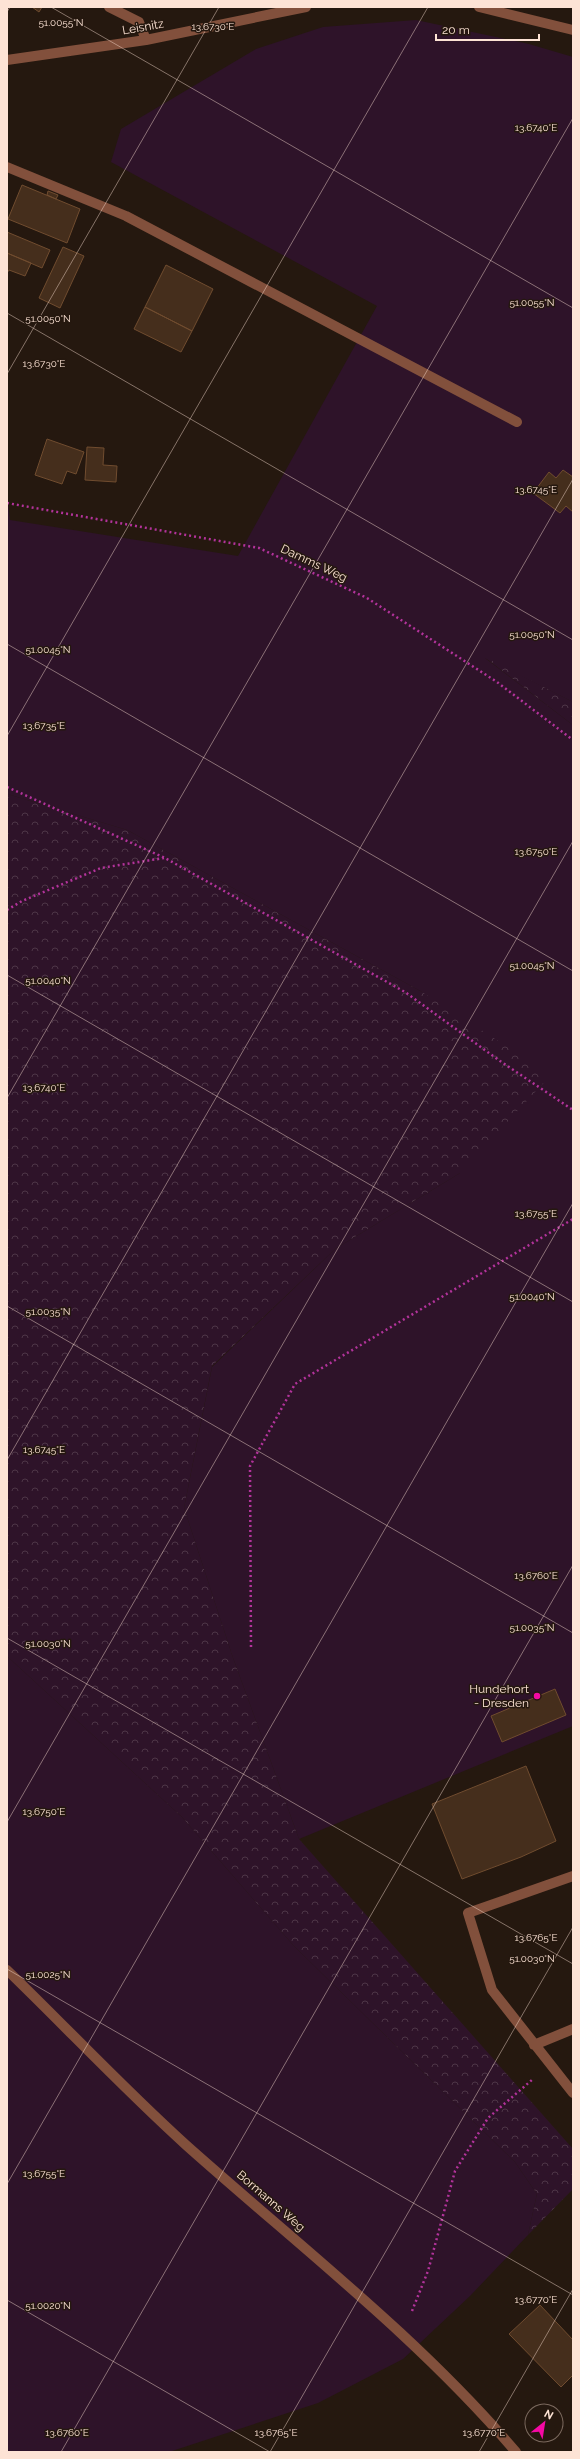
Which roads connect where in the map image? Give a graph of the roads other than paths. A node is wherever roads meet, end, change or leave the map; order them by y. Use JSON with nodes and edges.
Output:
{"nodes":[{"id":1,"x":109,"y":7,"type":"edge"},
{"id":2,"x":306,"y":7,"type":"edge"},
{"id":3,"x":479,"y":7,"type":"edge"},
{"id":4,"x":573,"y":30,"type":"edge"},
{"id":5,"x":146,"y":40,"type":"junction"},
{"id":6,"x":7,"y":60,"type":"edge"},
{"id":7,"x":7,"y":167,"type":"edge"},
{"id":8,"x":517,"y":422,"type":"dead end"},
{"id":9,"x":573,"y":1876,"type":"edge"},
{"id":10,"x":7,"y":1970,"type":"edge"},
{"id":11,"x":573,"y":2029,"type":"edge"},
{"id":12,"x":534,"y":2045,"type":"junction"},
{"id":13,"x":573,"y":2093,"type":"edge"},
{"id":14,"x":516,"y":2452,"type":"edge"}],
"edges":[{"from":1,"to":5,"type":"street"},
{"from":2,"to":5,"type":"street","name":"Leisnitz"},
{"from":3,"to":4,"type":"street"},
{"from":5,"to":6,"type":"street","name":"Leisnitz"},
{"from":7,"to":8,"type":"street"},
{"from":9,"to":12,"type":"street"},
{"from":10,"to":14,"type":"street","name":"Bormanns Weg"},
{"from":11,"to":12,"type":"street"},
{"from":12,"to":13,"type":"street"}]}
